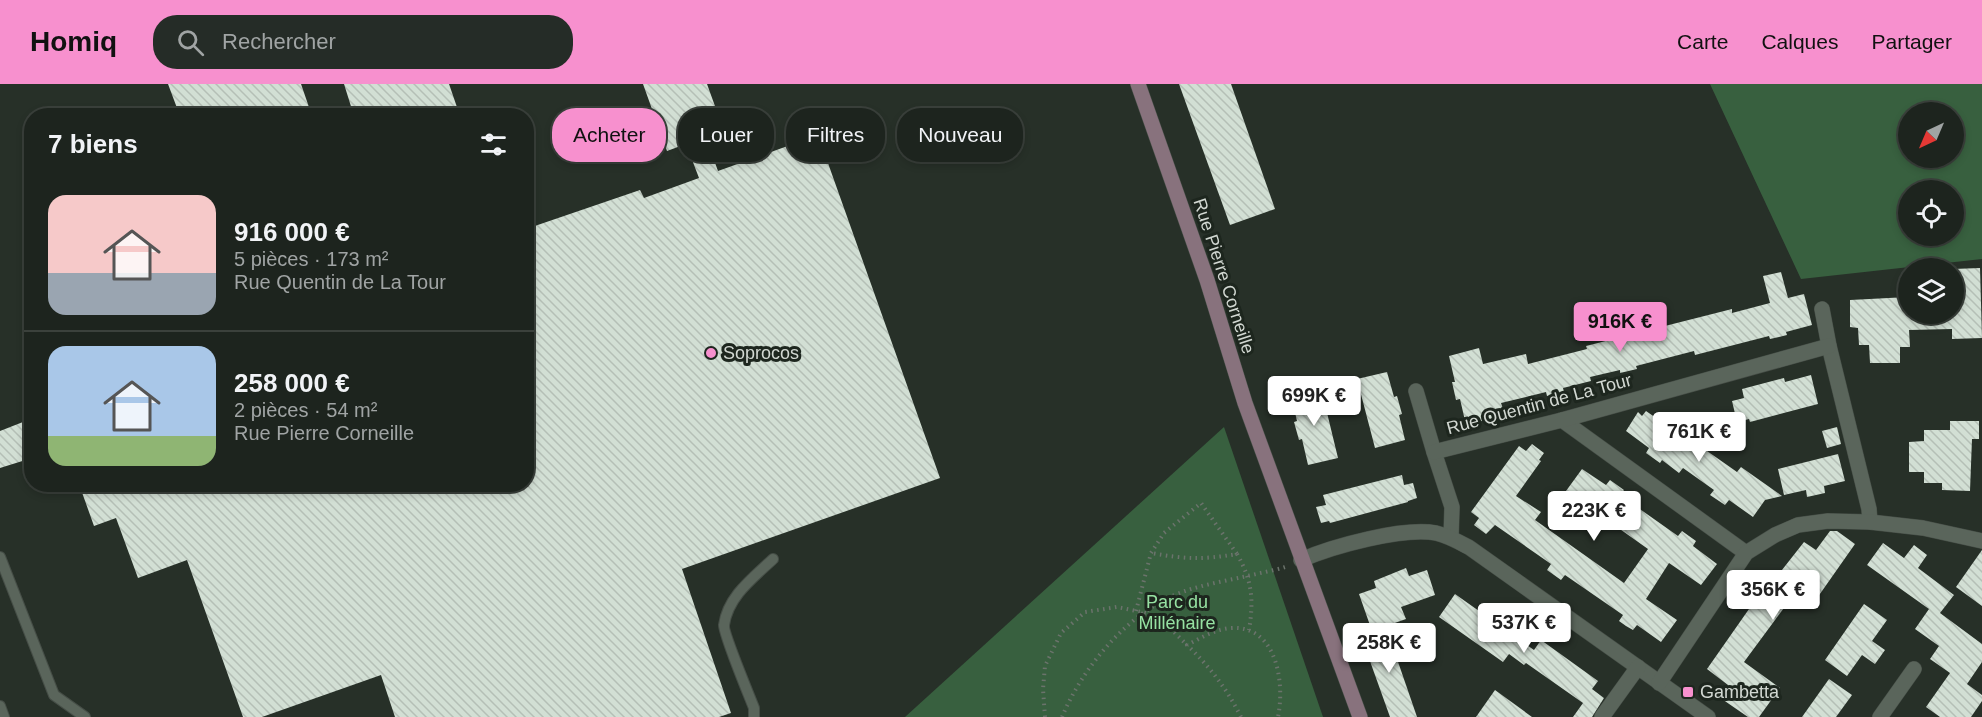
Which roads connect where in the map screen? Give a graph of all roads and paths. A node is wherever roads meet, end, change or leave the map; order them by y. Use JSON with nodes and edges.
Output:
{"nodes":[{"id":1,"x":1138,"y":84,"type":"edge"},
{"id":2,"x":1821,"y":309,"type":"dead end"},
{"id":3,"x":1829,"y":346,"type":"junction"},
{"id":4,"x":1416,"y":391,"type":"dead end"},
{"id":5,"x":1562,"y":420,"type":"junction"},
{"id":6,"x":1434,"y":452,"type":"junction"},
{"id":7,"x":1870,"y":522,"type":"junction"},
{"id":8,"x":1451,"y":538,"type":"junction"},
{"id":9,"x":1982,"y":541,"type":"edge"},
{"id":10,"x":1151,"y":553,"type":"junction"},
{"id":11,"x":1746,"y":553,"type":"junction"},
{"id":12,"x":1237,"y":554,"type":"junction"},
{"id":13,"x":0,"y":557,"type":"edge"},
{"id":14,"x":773,"y":559,"type":"dead end"},
{"id":15,"x":1301,"y":560,"type":"junction"},
{"id":16,"x":1248,"y":575,"type":"junction"},
{"id":17,"x":1136,"y":611,"type":"junction"},
{"id":18,"x":1146,"y":613,"type":"junction"},
{"id":19,"x":1249,"y":630,"type":"junction"},
{"id":20,"x":1187,"y":645,"type":"junction"},
{"id":21,"x":1638,"y":667,"type":"junction"},
{"id":22,"x":1914,"y":669,"type":"dead end"},
{"id":23,"x":1659,"y":683,"type":"junction"},
{"id":24,"x":0,"y":706,"type":"edge"},
{"id":25,"x":4,"y":717,"type":"edge"},
{"id":26,"x":85,"y":717,"type":"edge"},
{"id":27,"x":754,"y":717,"type":"edge"},
{"id":28,"x":1045,"y":717,"type":"edge"},
{"id":29,"x":1062,"y":717,"type":"edge"},
{"id":30,"x":1241,"y":717,"type":"edge"},
{"id":31,"x":1278,"y":717,"type":"edge"},
{"id":32,"x":1359,"y":717,"type":"edge"},
{"id":33,"x":1602,"y":717,"type":"edge"},
{"id":34,"x":1708,"y":717,"type":"edge"},
{"id":35,"x":1880,"y":717,"type":"edge"}],
"edges":[{"from":1,"to":15,"type":"street","name":"Rue Pierre Corneille"},
{"from":2,"to":3,"type":"street"},
{"from":3,"to":5,"type":"street","name":"Rue Quentin de La Tour"},
{"from":3,"to":7,"type":"street"},
{"from":4,"to":6,"type":"street"},
{"from":5,"to":6,"type":"street","name":"Rue Quentin de La Tour"},
{"from":5,"to":11,"type":"street"},
{"from":6,"to":8,"type":"street"},
{"from":7,"to":9,"type":"street"},
{"from":7,"to":11,"type":"street"},
{"from":8,"to":15,"type":"street"},
{"from":8,"to":21,"type":"street"},
{"from":10,"to":12,"type":"path"},
{"from":10,"to":12,"type":"path"},
{"from":10,"to":17,"type":"path"},
{"from":11,"to":23,"type":"street"},
{"from":12,"to":16,"type":"path"},
{"from":13,"to":26,"type":"lane"},
{"from":14,"to":27,"type":"lane"},
{"from":15,"to":16,"type":"path"},
{"from":15,"to":32,"type":"street","name":"Rue Pierre Corneille"},
{"from":16,"to":18,"type":"path"},
{"from":16,"to":19,"type":"path"},
{"from":17,"to":18,"type":"path"},
{"from":17,"to":28,"type":"path"},
{"from":18,"to":20,"type":"path"},
{"from":18,"to":29,"type":"path"},
{"from":19,"to":20,"type":"path"},
{"from":19,"to":31,"type":"path"},
{"from":20,"to":30,"type":"path"},
{"from":21,"to":23,"type":"street"},
{"from":21,"to":33,"type":"street"},
{"from":22,"to":35,"type":"street"},
{"from":23,"to":34,"type":"street"},
{"from":24,"to":25,"type":"lane"}]}
